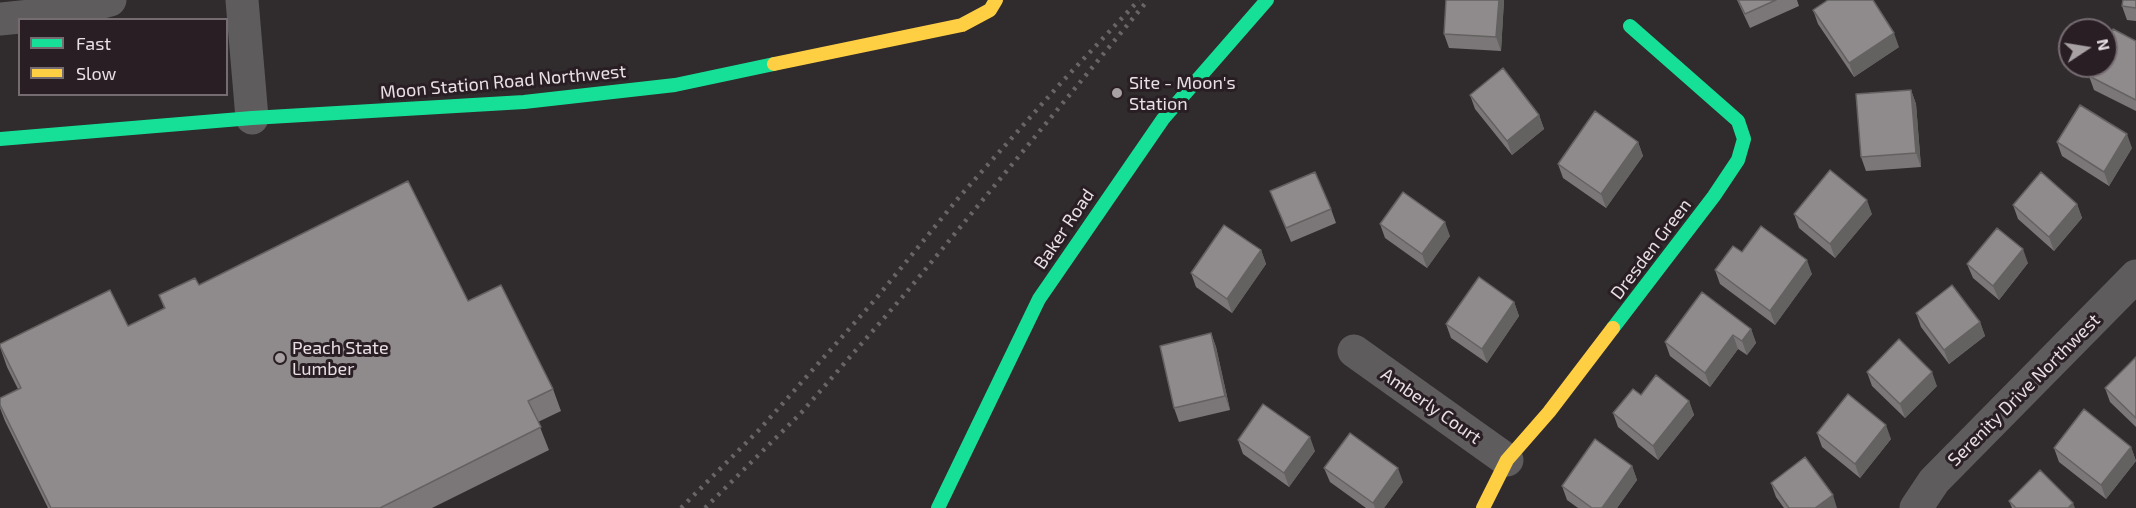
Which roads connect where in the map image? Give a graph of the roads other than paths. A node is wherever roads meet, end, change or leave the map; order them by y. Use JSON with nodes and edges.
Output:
{"nodes":[{"id":1,"x":111,"y":0,"type":"edge"},
{"id":2,"x":242,"y":0,"type":"edge"},
{"id":3,"x":1267,"y":0,"type":"edge"},
{"id":4,"x":996,"y":1,"type":"edge"},
{"id":5,"x":0,"y":19,"type":"edge"},
{"id":6,"x":1630,"y":26,"type":"dead end"},
{"id":7,"x":252,"y":118,"type":"junction"},
{"id":8,"x":0,"y":139,"type":"edge"},
{"id":9,"x":2136,"y":276,"type":"edge"},
{"id":10,"x":1354,"y":351,"type":"dead end"},
{"id":11,"x":1507,"y":460,"type":"junction"},
{"id":12,"x":938,"y":508,"type":"edge"},
{"id":13,"x":1483,"y":508,"type":"edge"},
{"id":14,"x":1916,"y":508,"type":"edge"}],
"edges":[{"from":1,"to":5,"type":"street"},
{"from":2,"to":7,"type":"street"},
{"from":3,"to":12,"type":"street","name":"Baker Road"},
{"from":4,"to":7,"type":"street","name":"Moon Station Road Northwest"},
{"from":6,"to":11,"type":"street","name":"Dresden Green"},
{"from":7,"to":8,"type":"street","name":"Moon Station Road Northwest"},
{"from":9,"to":14,"type":"street","name":"Serenity Drive Northwest"},
{"from":10,"to":11,"type":"street","name":"Amberly Court"},
{"from":11,"to":13,"type":"street","name":"Dresden Green"}]}
